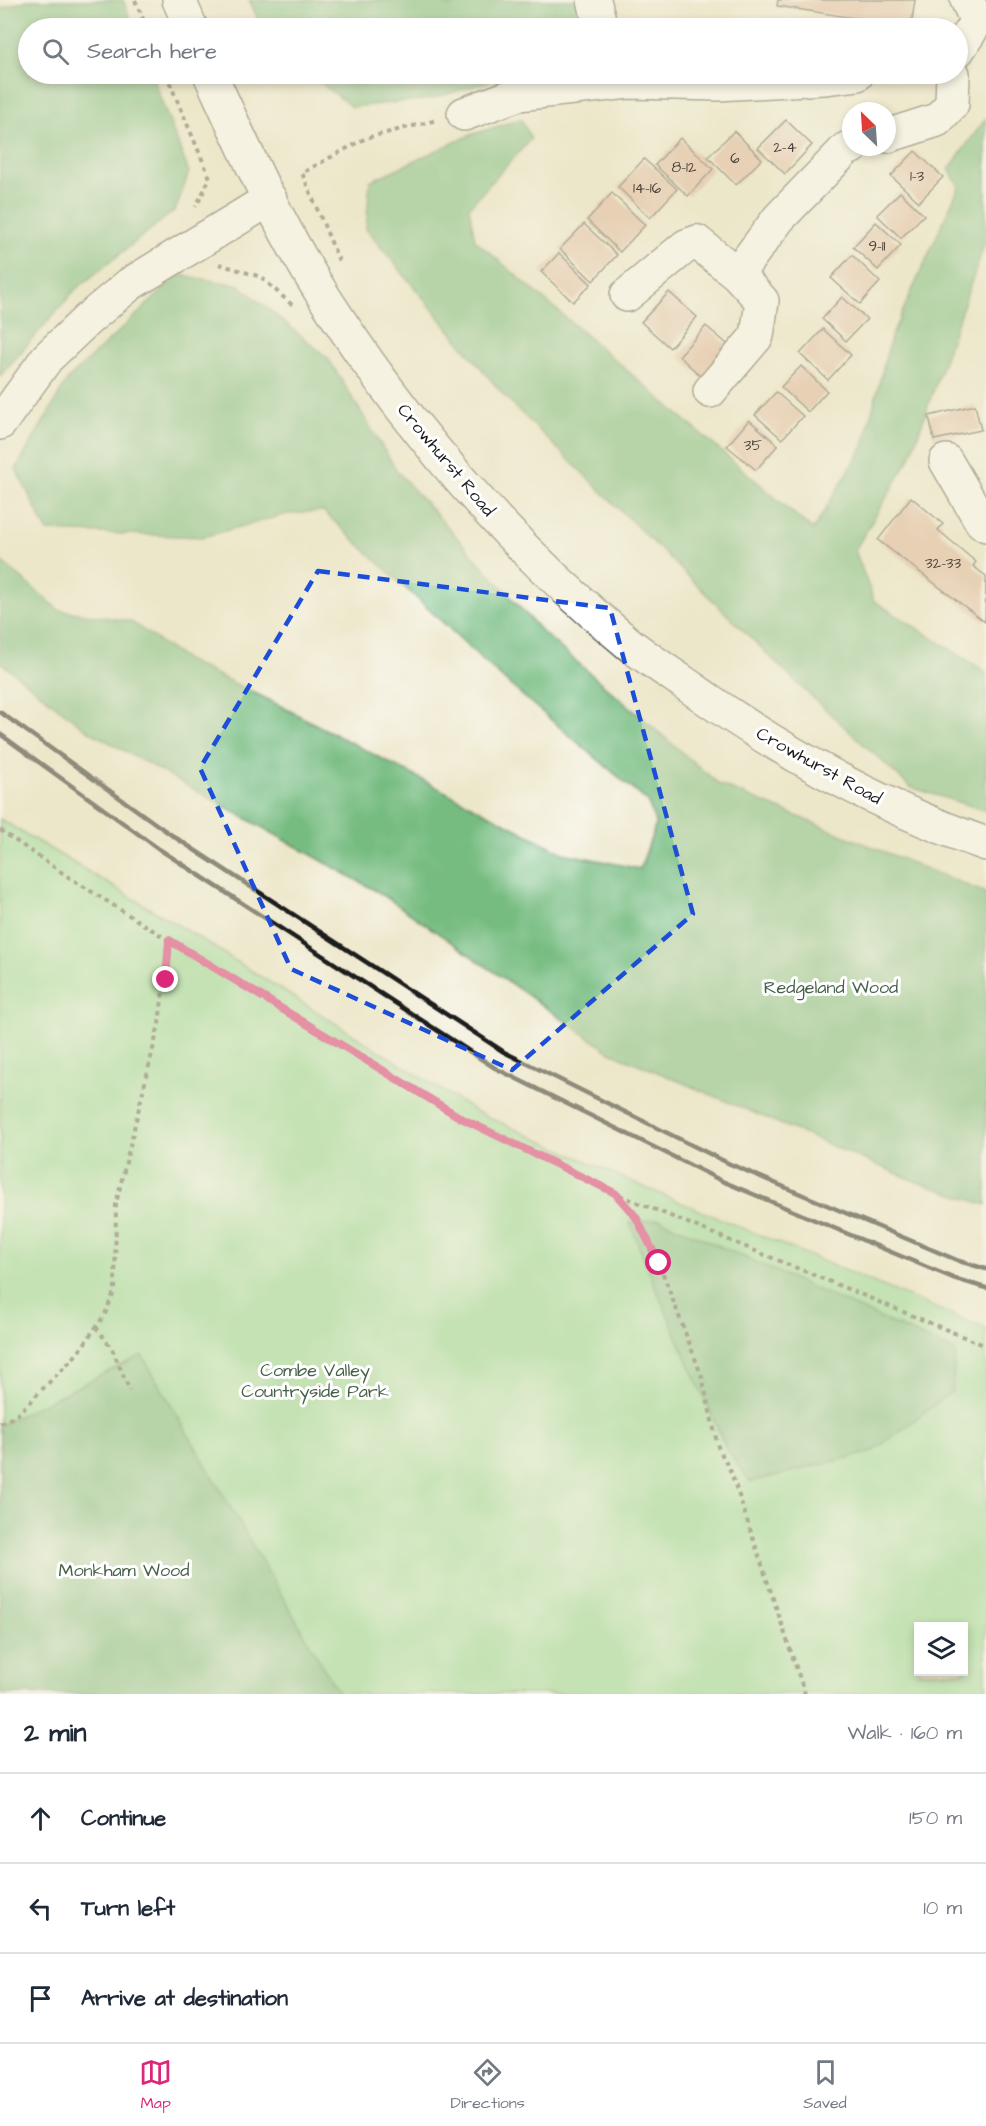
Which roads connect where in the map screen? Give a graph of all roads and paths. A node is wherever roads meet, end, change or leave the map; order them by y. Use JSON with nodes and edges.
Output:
{"nodes":[{"id":1,"x":135,"y":0,"type":"edge"},
{"id":2,"x":179,"y":0,"type":"edge"},
{"id":3,"x":594,"y":0,"type":"edge"},
{"id":4,"x":977,"y":15,"type":"edge"},
{"id":5,"x":143,"y":18,"type":"edge"},
{"id":6,"x":187,"y":18,"type":"edge"},
{"id":7,"x":598,"y":18,"type":"edge"},
{"id":8,"x":968,"y":31,"type":"edge"},
{"id":9,"x":215,"y":84,"type":"edge"},
{"id":10,"x":586,"y":84,"type":"edge"},
{"id":11,"x":953,"y":84,"type":"edge"},
{"id":12,"x":464,"y":114,"type":"dead end"},
{"id":13,"x":896,"y":133,"type":"edge"},
{"id":14,"x":842,"y":153,"type":"edge"},
{"id":15,"x":270,"y":199,"type":"junction"},
{"id":16,"x":737,"y":274,"type":"junction"},
{"id":17,"x":627,"y":295,"type":"dead end"},
{"id":18,"x":710,"y":392,"type":"dead end"},
{"id":19,"x":0,"y":423,"type":"edge"},
{"id":20,"x":946,"y":461,"type":"dead end"},
{"id":21,"x":986,"y":525,"type":"edge"},
{"id":22,"x":0,"y":830,"type":"edge"},
{"id":23,"x":986,"y":844,"type":"edge"},
{"id":24,"x":169,"y":940,"type":"junction"},
{"id":25,"x":615,"y":1193,"type":"junction"},
{"id":26,"x":96,"y":1327,"type":"junction"},
{"id":27,"x":986,"y":1346,"type":"edge"},
{"id":28,"x":130,"y":1391,"type":"dead end"},
{"id":29,"x":0,"y":1423,"type":"edge"},
{"id":30,"x":805,"y":1694,"type":"edge"}],
"edges":[{"from":1,"to":5,"type":"path"},
{"from":2,"to":6,"type":"street"},
{"from":3,"to":7,"type":"street"},
{"from":4,"to":8,"type":"street"},
{"from":9,"to":15,"type":"street","name":"Crowhurst Road"},
{"from":10,"to":12,"type":"street"},
{"from":11,"to":13,"type":"street"},
{"from":14,"to":16,"type":"street"},
{"from":15,"to":19,"type":"street"},
{"from":15,"to":23,"type":"street","name":"Crowhurst Road"},
{"from":16,"to":17,"type":"street"},
{"from":16,"to":18,"type":"street"},
{"from":20,"to":21,"type":"street"},
{"from":22,"to":24,"type":"path"},
{"from":24,"to":25,"type":"path"},
{"from":24,"to":26,"type":"path"},
{"from":25,"to":27,"type":"path"},
{"from":25,"to":30,"type":"path"},
{"from":26,"to":28,"type":"path"},
{"from":26,"to":29,"type":"path"}]}
